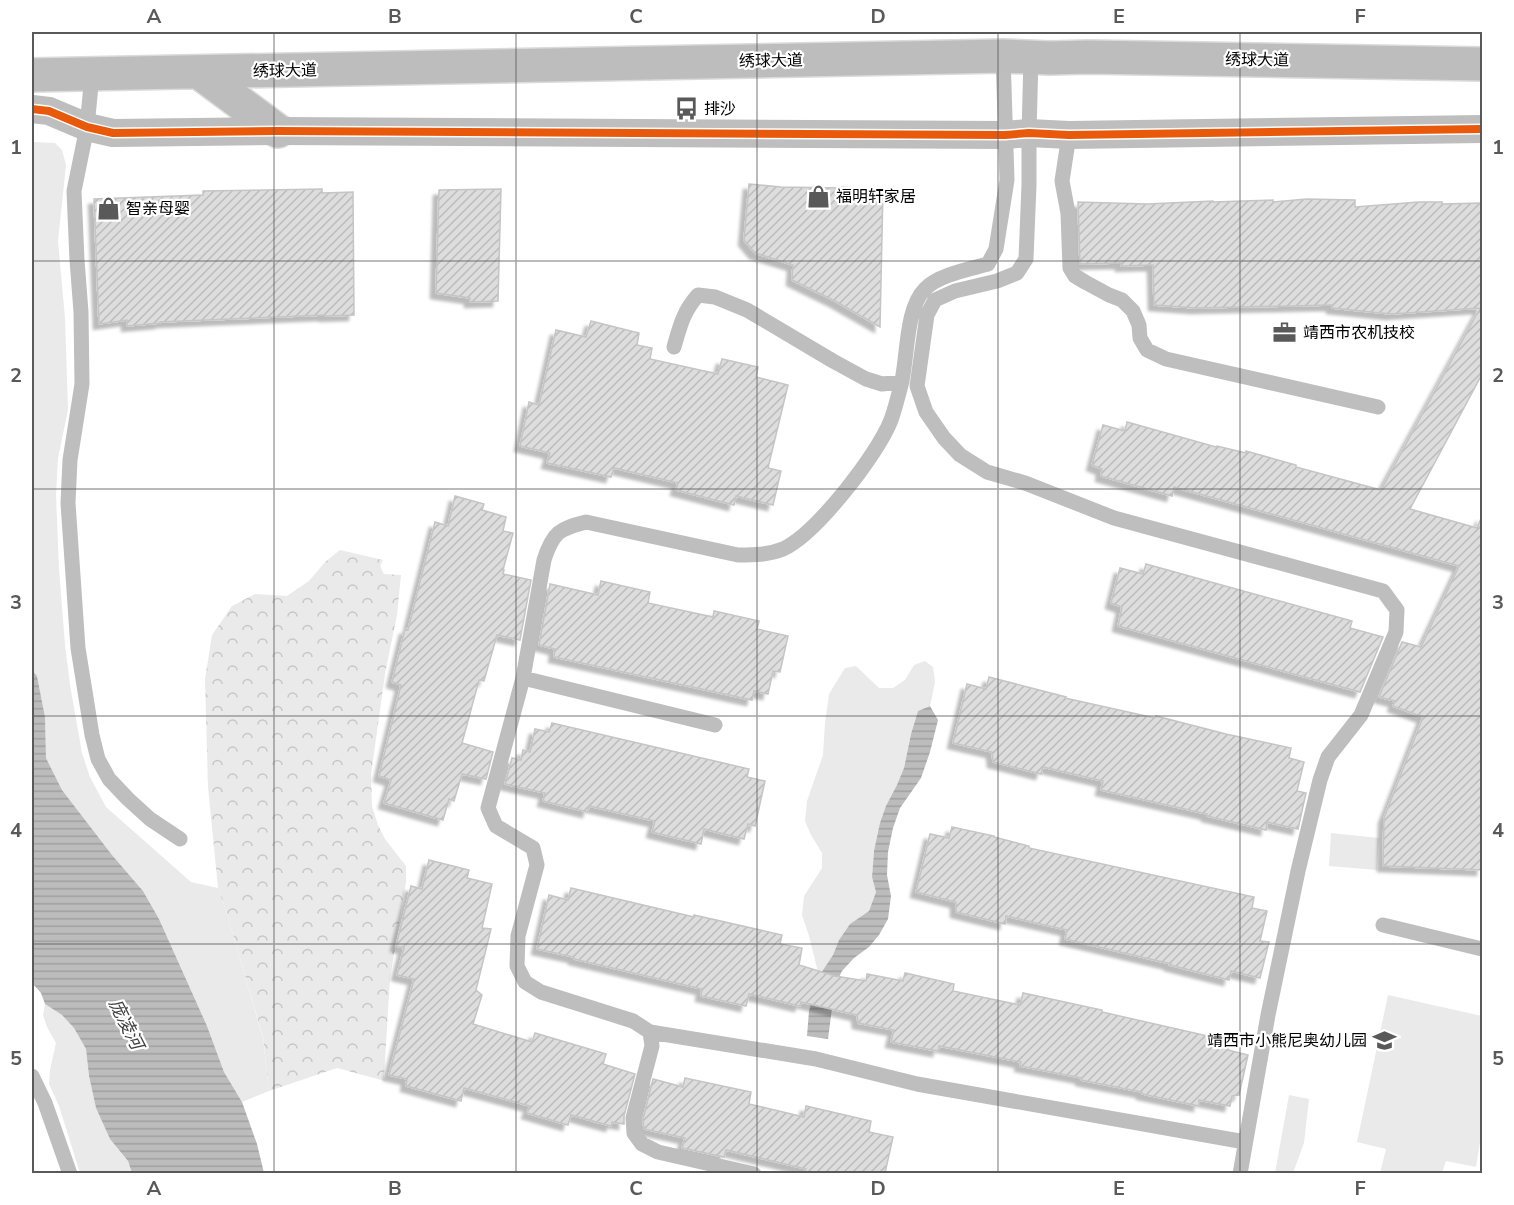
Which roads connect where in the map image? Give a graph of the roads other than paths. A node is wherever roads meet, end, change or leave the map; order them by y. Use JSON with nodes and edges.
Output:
{"nodes":[{"id":1,"x":1017,"y":57,"type":"junction"},
{"id":2,"x":1482,"y":64,"type":"edge"},
{"id":3,"x":200,"y":73,"type":"junction"},
{"id":4,"x":61,"y":75,"type":"edge"},
{"id":5,"x":32,"y":109,"type":"edge"},
{"id":6,"x":87,"y":128,"type":"junction"},
{"id":7,"x":1482,"y":129,"type":"edge"},
{"id":8,"x":278,"y":131,"type":"junction"},
{"id":9,"x":1017,"y":134,"type":"junction"},
{"id":10,"x":1069,"y":135,"type":"junction"},
{"id":11,"x":674,"y":347,"type":"dead end"},
{"id":12,"x":902,"y":382,"type":"junction"},
{"id":13,"x":1378,"y":407,"type":"dead end"},
{"id":14,"x":523,"y":678,"type":"junction"},
{"id":15,"x":715,"y":725,"type":"dead end"},
{"id":16,"x":180,"y":839,"type":"dead end"},
{"id":17,"x":1383,"y":925,"type":"dead end"},
{"id":18,"x":1482,"y":949,"type":"edge"},
{"id":19,"x":650,"y":1032,"type":"junction"},
{"id":20,"x":32,"y":1076,"type":"edge"},
{"id":21,"x":1245,"y":1142,"type":"junction"},
{"id":22,"x":70,"y":1173,"type":"edge"},
{"id":23,"x":754,"y":1173,"type":"edge"},
{"id":24,"x":1240,"y":1173,"type":"edge"}],
"edges":[{"from":1,"to":2,"type":"main road","name":"绣球大道"},
{"from":1,"to":3,"type":"main road","name":"绣球大道"},
{"from":1,"to":9,"type":"lane"},
{"from":1,"to":9,"type":"lane"},
{"from":3,"to":4,"type":"main road","name":"绣球大道"},
{"from":3,"to":8,"type":"main road"},
{"from":4,"to":6,"type":"lane"},
{"from":5,"to":6,"type":"street"},
{"from":6,"to":8,"type":"street"},
{"from":6,"to":16,"type":"lane"},
{"from":7,"to":10,"type":"street"},
{"from":8,"to":9,"type":"street"},
{"from":9,"to":10,"type":"street"},
{"from":9,"to":12,"type":"lane"},
{"from":9,"to":21,"type":"lane"},
{"from":10,"to":13,"type":"lane"},
{"from":11,"to":12,"type":"lane"},
{"from":12,"to":14,"type":"lane"},
{"from":14,"to":15,"type":"lane"},
{"from":14,"to":19,"type":"lane"},
{"from":17,"to":18,"type":"lane"},
{"from":19,"to":21,"type":"lane"},
{"from":19,"to":23,"type":"lane"},
{"from":20,"to":22,"type":"lane"},
{"from":21,"to":24,"type":"lane"}]}
